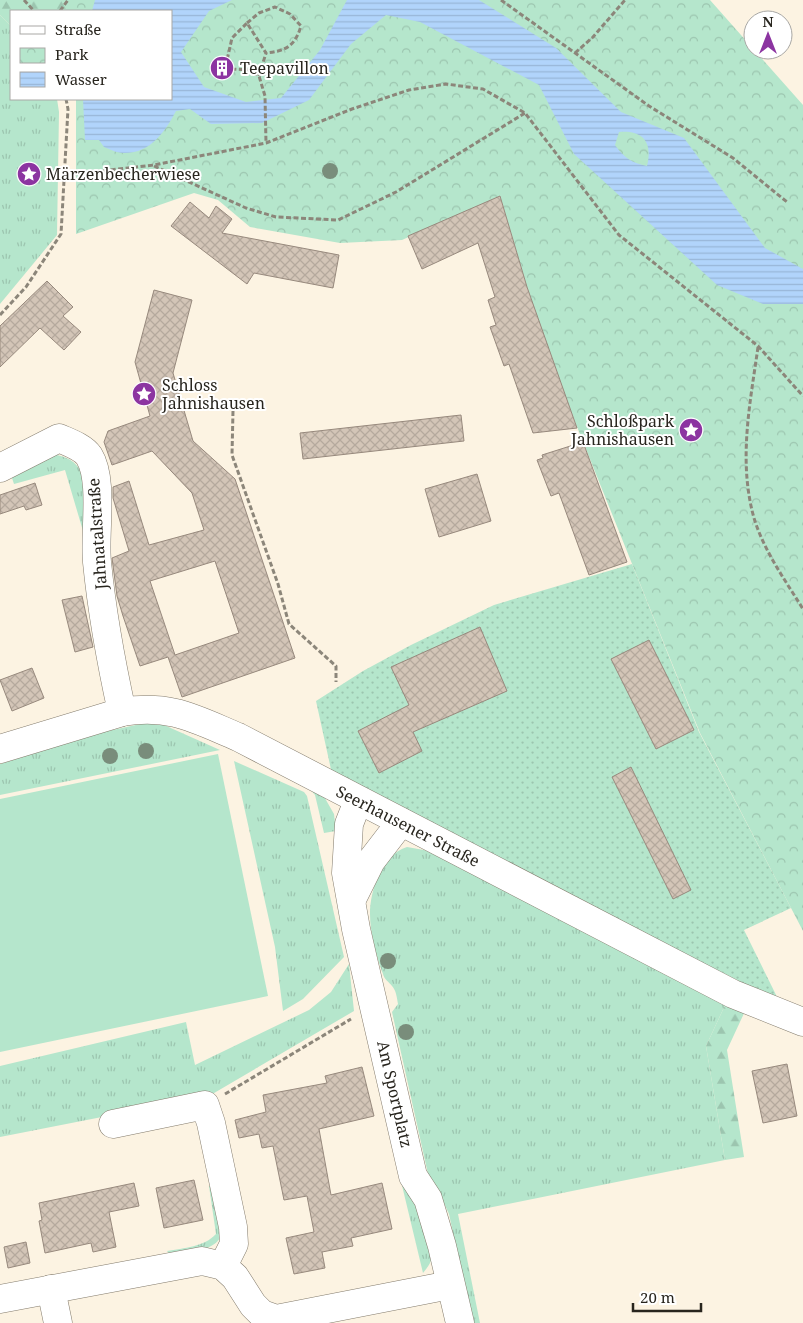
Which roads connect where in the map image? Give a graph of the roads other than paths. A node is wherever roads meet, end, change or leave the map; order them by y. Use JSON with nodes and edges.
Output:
{"nodes":[{"id":1,"x":0,"y":468,"type":"edge"},
{"id":2,"x":122,"y":712,"type":"junction"},
{"id":3,"x":0,"y":749,"type":"edge"},
{"id":4,"x":358,"y":801,"type":"junction"},
{"id":5,"x":401,"y":822,"type":"junction"},
{"id":6,"x":352,"y":899,"type":"junction"},
{"id":7,"x":803,"y":1022,"type":"edge"},
{"id":8,"x":113,"y":1124,"type":"dead end"},
{"id":9,"x":223,"y":1266,"type":"junction"},
{"id":10,"x":450,"y":1285,"type":"junction"},
{"id":11,"x":51,"y":1289,"type":"junction"},
{"id":12,"x":0,"y":1299,"type":"edge"},
{"id":13,"x":341,"y":1315,"type":"edge"},
{"id":14,"x":58,"y":1323,"type":"edge"},
{"id":15,"x":460,"y":1323,"type":"edge"}],
"edges":[{"from":1,"to":2,"type":"street","name":"Jahnatalstraße"},
{"from":2,"to":3,"type":"street","name":"Seerhausener Straße"},
{"from":2,"to":4,"type":"street","name":"Seerhausener Straße"},
{"from":4,"to":5,"type":"street","name":"Seerhausener Straße"},
{"from":4,"to":6,"type":"street","name":"Am Sportplatz"},
{"from":5,"to":6,"type":"street"},
{"from":5,"to":7,"type":"street","name":"Seerhausener Straße"},
{"from":6,"to":10,"type":"street","name":"Am Sportplatz"},
{"from":8,"to":9,"type":"street"},
{"from":9,"to":11,"type":"street"},
{"from":9,"to":13,"type":"street"},
{"from":10,"to":13,"type":"street"},
{"from":10,"to":15,"type":"street","name":"Am Sportplatz"},
{"from":11,"to":12,"type":"street"},
{"from":11,"to":14,"type":"street"}]}
